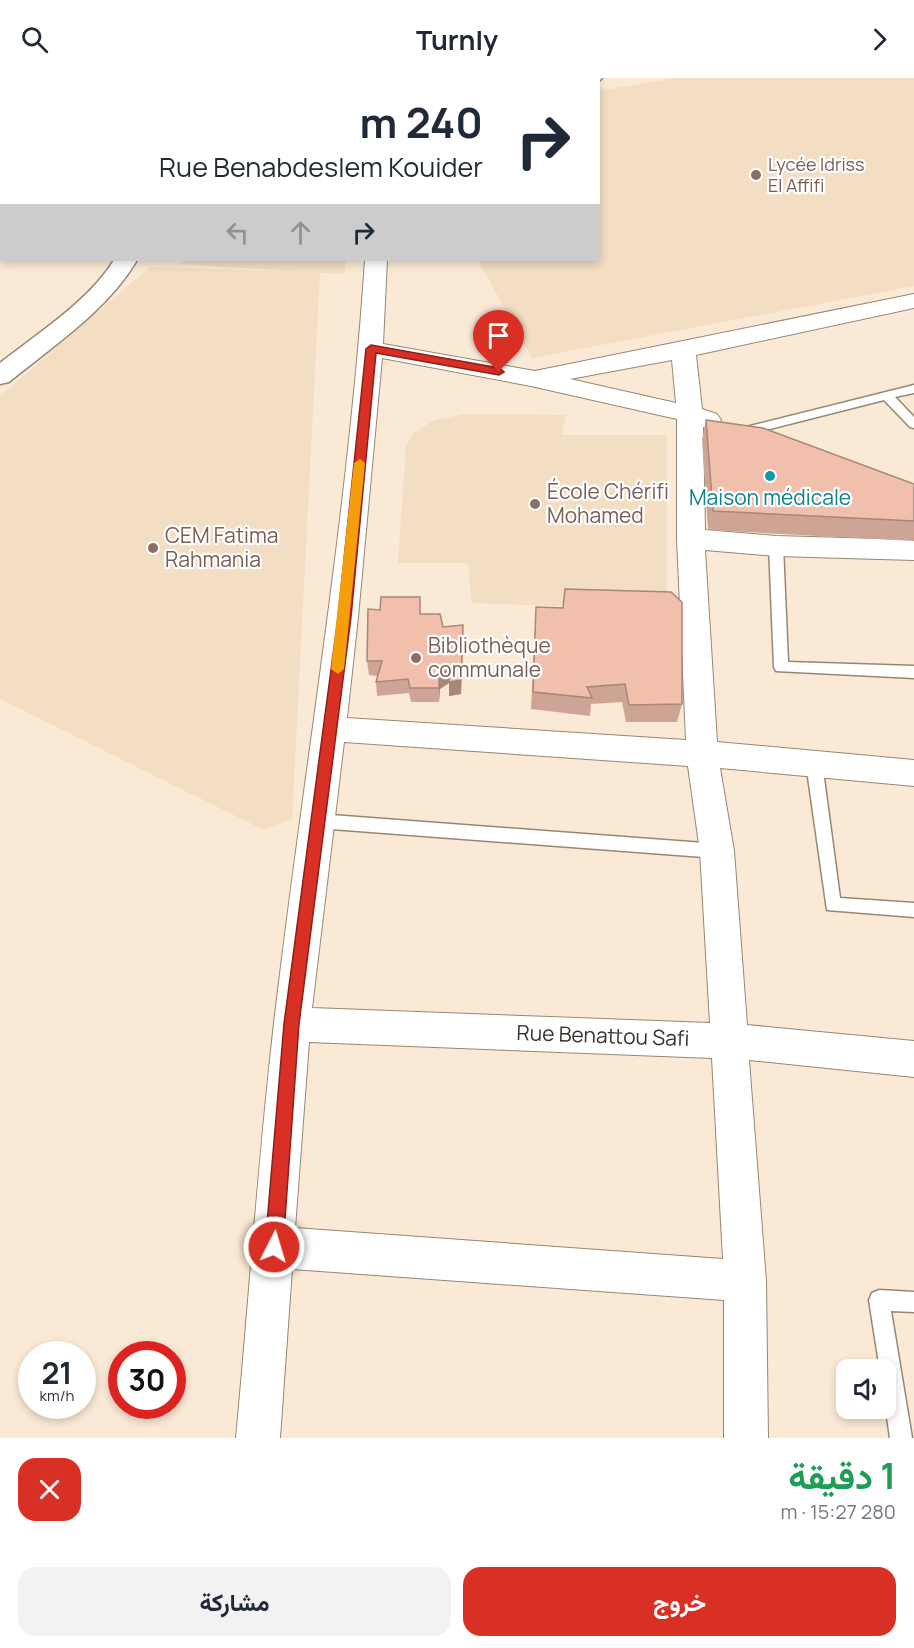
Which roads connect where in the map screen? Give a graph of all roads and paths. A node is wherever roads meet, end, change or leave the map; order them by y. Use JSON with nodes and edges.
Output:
{"nodes":[{"id":1,"x":125,"y":261,"type":"edge"},
{"id":2,"x":376,"y":261,"type":"edge"},
{"id":3,"x":914,"y":301,"type":"edge"},
{"id":4,"x":371,"y":349,"type":"junction"},
{"id":5,"x":683,"y":350,"type":"junction"},
{"id":6,"x":0,"y":376,"type":"edge"},
{"id":7,"x":531,"y":378,"type":"junction"},
{"id":8,"x":914,"y":389,"type":"edge"},
{"id":9,"x":887,"y":396,"type":"junction"},
{"id":10,"x":690,"y":414,"type":"junction"},
{"id":11,"x":914,"y":424,"type":"edge"},
{"id":12,"x":740,"y":432,"type":"junction"},
{"id":13,"x":774,"y":445,"type":"edge"},
{"id":14,"x":691,"y":539,"type":"junction"},
{"id":15,"x":776,"y":546,"type":"junction"},
{"id":16,"x":914,"y":550,"type":"edge"},
{"id":17,"x":914,"y":672,"type":"edge"},
{"id":18,"x":330,"y":729,"type":"junction"},
{"id":19,"x":702,"y":754,"type":"junction"},
{"id":20,"x":814,"y":763,"type":"junction"},
{"id":21,"x":914,"y":773,"type":"edge"},
{"id":22,"x":318,"y":821,"type":"junction"},
{"id":23,"x":717,"y":851,"type":"junction"},
{"id":24,"x":914,"y":910,"type":"edge"},
{"id":25,"x":292,"y":1024,"type":"junction"},
{"id":26,"x":731,"y":1041,"type":"junction"},
{"id":27,"x":914,"y":1059,"type":"edge"},
{"id":28,"x":274,"y":1247,"type":"junction"},
{"id":29,"x":745,"y":1281,"type":"junction"},
{"id":30,"x":914,"y":1302,"type":"edge"},
{"id":31,"x":258,"y":1438,"type":"edge"},
{"id":32,"x":746,"y":1438,"type":"edge"},
{"id":33,"x":901,"y":1438,"type":"edge"}],
"edges":[{"from":1,"to":6,"type":"main road"},
{"from":2,"to":4,"type":"street"},
{"from":3,"to":5,"type":"street"},
{"from":4,"to":7,"type":"street"},
{"from":4,"to":18,"type":"street"},
{"from":5,"to":7,"type":"street"},
{"from":5,"to":10,"type":"street"},
{"from":7,"to":10,"type":"street"},
{"from":8,"to":9,"type":"lane"},
{"from":9,"to":11,"type":"lane"},
{"from":9,"to":12,"type":"lane"},
{"from":10,"to":12,"type":"street"},
{"from":10,"to":14,"type":"street"},
{"from":12,"to":13,"type":"street"},
{"from":14,"to":15,"type":"street"},
{"from":14,"to":19,"type":"street"},
{"from":15,"to":16,"type":"street"},
{"from":15,"to":17,"type":"lane"},
{"from":18,"to":19,"type":"street"},
{"from":18,"to":22,"type":"street"},
{"from":19,"to":20,"type":"street"},
{"from":19,"to":23,"type":"street"},
{"from":20,"to":21,"type":"street"},
{"from":20,"to":24,"type":"lane"},
{"from":22,"to":23,"type":"lane"},
{"from":22,"to":25,"type":"street"},
{"from":23,"to":26,"type":"street"},
{"from":25,"to":26,"type":"street","name":"Rue Benattou Safi"},
{"from":25,"to":28,"type":"street"},
{"from":26,"to":27,"type":"street","name":"Rue Benattou Safi"},
{"from":26,"to":29,"type":"street"},
{"from":28,"to":29,"type":"street"},
{"from":28,"to":31,"type":"street"},
{"from":29,"to":32,"type":"street"},
{"from":30,"to":33,"type":"lane"}]}
